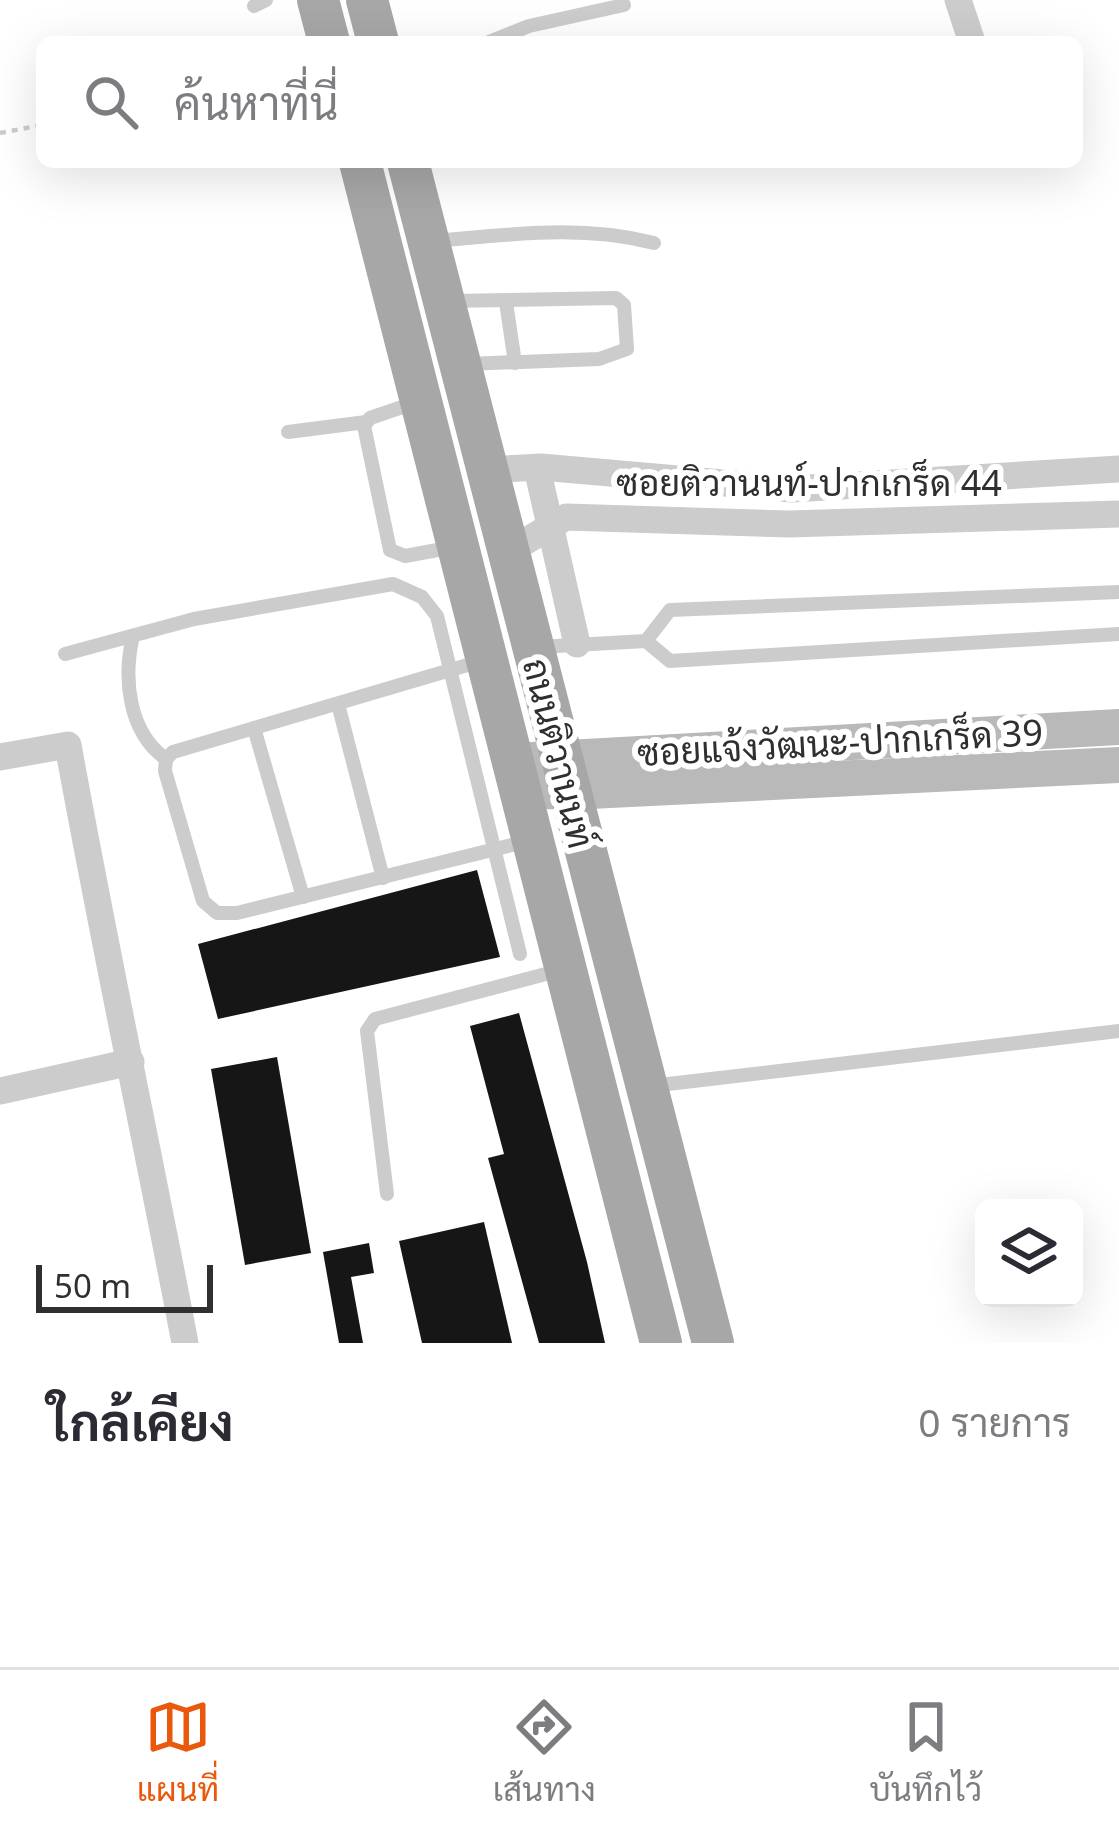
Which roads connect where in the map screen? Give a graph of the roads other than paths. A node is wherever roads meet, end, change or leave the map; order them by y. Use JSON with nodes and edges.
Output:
{"nodes":[{"id":1,"x":318,"y":0,"type":"edge"},
{"id":2,"x":367,"y":0,"type":"edge"},
{"id":3,"x":958,"y":0,"type":"edge"},
{"id":4,"x":624,"y":4,"type":"dead end"},
{"id":5,"x":529,"y":26,"type":"junction"},
{"id":6,"x":327,"y":36,"type":"edge"},
{"id":7,"x":376,"y":36,"type":"edge"},
{"id":8,"x":504,"y":36,"type":"edge"},
{"id":9,"x":534,"y":36,"type":"edge"},
{"id":10,"x":970,"y":36,"type":"edge"},
{"id":11,"x":362,"y":168,"type":"edge"},
{"id":12,"x":415,"y":168,"type":"edge"},
{"id":13,"x":428,"y":242,"type":"junction"},
{"id":14,"x":654,"y":243,"type":"dead end"},
{"id":15,"x":443,"y":301,"type":"junction"},
{"id":16,"x":506,"y":302,"type":"junction"},
{"id":17,"x":515,"y":363,"type":"junction"},
{"id":18,"x":459,"y":364,"type":"junction"},
{"id":19,"x":422,"y":400,"type":"junction"},
{"id":20,"x":366,"y":422,"type":"junction"},
{"id":21,"x":288,"y":432,"type":"dead end"},
{"id":22,"x":537,"y":468,"type":"junction"},
{"id":23,"x":1119,"y":469,"type":"edge"},
{"id":24,"x":485,"y":470,"type":"junction"},
{"id":25,"x":1119,"y":514,"type":"edge"},
{"id":26,"x":549,"y":527,"type":"junction"},
{"id":27,"x":459,"y":546,"type":"junction"},
{"id":28,"x":508,"y":552,"type":"junction"},
{"id":29,"x":1119,"y":592,"type":"edge"},
{"id":30,"x":1119,"y":634,"type":"edge"},
{"id":31,"x":134,"y":636,"type":"junction"},
{"id":32,"x":646,"y":641,"type":"junction"},
{"id":33,"x":577,"y":644,"type":"junction"},
{"id":34,"x":532,"y":647,"type":"junction"},
{"id":35,"x":65,"y":654,"type":"dead end"},
{"id":36,"x":469,"y":666,"type":"junction"},
{"id":37,"x":338,"y":704,"type":"junction"},
{"id":38,"x":1119,"y":727,"type":"edge"},
{"id":39,"x":254,"y":728,"type":"junction"},
{"id":40,"x":0,"y":757,"type":"edge"},
{"id":41,"x":166,"y":759,"type":"junction"},
{"id":42,"x":1119,"y":765,"type":"edge"},
{"id":43,"x":565,"y":774,"type":"junction"},
{"id":44,"x":517,"y":776,"type":"junction"},
{"id":45,"x":512,"y":845,"type":"junction"},
{"id":46,"x":382,"y":878,"type":"junction"},
{"id":47,"x":303,"y":897,"type":"junction"},
{"id":48,"x":520,"y":953,"type":"dead end"},
{"id":49,"x":566,"y":969,"type":"junction"},
{"id":50,"x":1119,"y":1031,"type":"edge"},
{"id":51,"x":131,"y":1062,"type":"junction"},
{"id":52,"x":646,"y":1087,"type":"junction"},
{"id":53,"x":0,"y":1091,"type":"edge"},
{"id":54,"x":387,"y":1194,"type":"dead end"},
{"id":55,"x":185,"y":1343,"type":"edge"},
{"id":56,"x":661,"y":1343,"type":"edge"},
{"id":57,"x":712,"y":1343,"type":"edge"}],
"edges":[{"from":1,"to":6,"type":"main road"},
{"from":2,"to":7,"type":"main road"},
{"from":3,"to":10,"type":"street"},
{"from":4,"to":5,"type":"lane"},
{"from":5,"to":8,"type":"lane"},
{"from":5,"to":9,"type":"lane"},
{"from":11,"to":19,"type":"main road","name":"ถนนติวานนท์"},
{"from":12,"to":13,"type":"main road","name":"ถนนติวานนท์"},
{"from":13,"to":14,"type":"lane"},
{"from":13,"to":15,"type":"main road","name":"ถนนติวานนท์"},
{"from":15,"to":16,"type":"lane"},
{"from":15,"to":18,"type":"main road","name":"ถนนติวานนท์"},
{"from":16,"to":17,"type":"lane"},
{"from":16,"to":17,"type":"lane"},
{"from":17,"to":18,"type":"lane"},
{"from":18,"to":24,"type":"main road","name":"ถนนติวานนท์"},
{"from":19,"to":20,"type":"lane"},
{"from":19,"to":27,"type":"main road","name":"ถนนติวานนท์"},
{"from":20,"to":21,"type":"lane"},
{"from":20,"to":27,"type":"lane"},
{"from":22,"to":23,"type":"street","name":"ซอยติวานนท์-ปากเกร็ด 44"},
{"from":22,"to":24,"type":"street","name":"ซอยติวานนท์-ปากเกร็ด 44"},
{"from":22,"to":26,"type":"street"},
{"from":24,"to":28,"type":"main road","name":"ถนนติวานนท์"},
{"from":25,"to":26,"type":"street","name":"ซอยติวานนท์-ปากเกร็ด 44"},
{"from":26,"to":28,"type":"street","name":"ซอยติวานนท์-ปากเกร็ด 44"},
{"from":26,"to":33,"type":"street"},
{"from":27,"to":36,"type":"main road","name":"ถนนติวานนท์"},
{"from":28,"to":34,"type":"main road","name":"ถนนติวานนท์"},
{"from":29,"to":32,"type":"lane"},
{"from":30,"to":32,"type":"lane"},
{"from":31,"to":35,"type":"lane"},
{"from":31,"to":36,"type":"lane"},
{"from":31,"to":41,"type":"lane"},
{"from":32,"to":33,"type":"lane"},
{"from":33,"to":34,"type":"lane"},
{"from":34,"to":43,"type":"main road","name":"ถนนติวานนท์"},
{"from":36,"to":37,"type":"lane"},
{"from":36,"to":44,"type":"main road","name":"ถนนติวานนท์"},
{"from":36,"to":45,"type":"lane"},
{"from":37,"to":39,"type":"lane"},
{"from":37,"to":46,"type":"lane"},
{"from":38,"to":43,"type":"main road","name":"ซอยแจ้งวัฒนะ-ปากเกร็ด 39"},
{"from":39,"to":41,"type":"lane"},
{"from":39,"to":47,"type":"lane"},
{"from":40,"to":51,"type":"street"},
{"from":41,"to":47,"type":"lane"},
{"from":42,"to":43,"type":"main road","name":"ซอยแจ้งวัฒนะ-ปากเกร็ด 39"},
{"from":43,"to":44,"type":"main road"},
{"from":43,"to":52,"type":"main road","name":"ถนนติวานนท์"},
{"from":44,"to":45,"type":"main road","name":"ถนนติวานนท์"},
{"from":45,"to":46,"type":"lane"},
{"from":45,"to":48,"type":"lane"},
{"from":45,"to":49,"type":"main road","name":"ถนนติวานนท์"},
{"from":46,"to":47,"type":"lane"},
{"from":49,"to":54,"type":"lane"},
{"from":49,"to":56,"type":"main road","name":"ถนนติวานนท์"},
{"from":50,"to":52,"type":"lane"},
{"from":51,"to":53,"type":"street"},
{"from":51,"to":55,"type":"street"},
{"from":52,"to":57,"type":"main road","name":"ถนนติวานนท์"}]}
